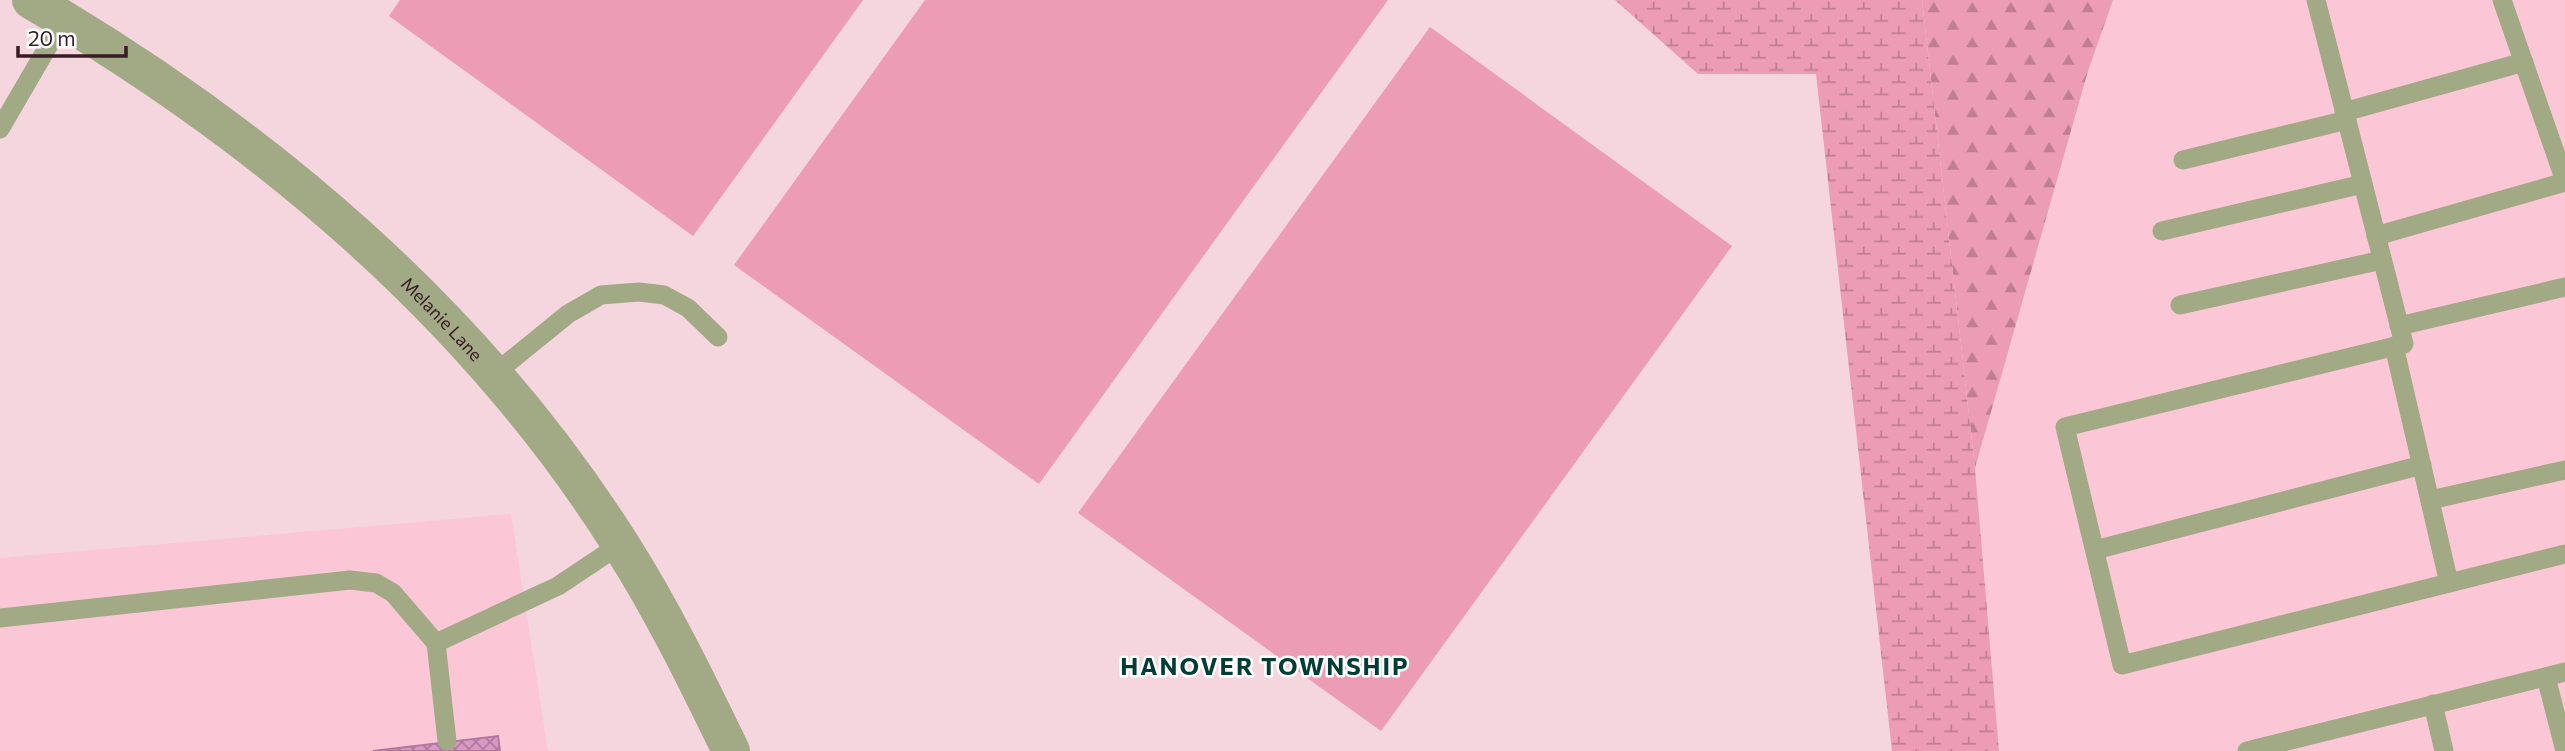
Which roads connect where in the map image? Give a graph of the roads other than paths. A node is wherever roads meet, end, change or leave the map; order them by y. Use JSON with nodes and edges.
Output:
{"nodes":[{"id":1,"x":31,"y":0,"type":"edge"},
{"id":2,"x":2316,"y":0,"type":"edge"},
{"id":3,"x":2502,"y":0,"type":"edge"},
{"id":4,"x":64,"y":19,"type":"junction"},
{"id":5,"x":2524,"y":62,"type":"junction"},
{"id":6,"x":2346,"y":116,"type":"junction"},
{"id":7,"x":0,"y":129,"type":"edge"},
{"id":8,"x":2183,"y":160,"type":"dead end"},
{"id":9,"x":2565,"y":182,"type":"edge"},
{"id":10,"x":2363,"y":184,"type":"junction"},
{"id":11,"x":2162,"y":231,"type":"dead end"},
{"id":12,"x":2376,"y":236,"type":"junction"},
{"id":13,"x":2382,"y":260,"type":"junction"},
{"id":14,"x":2565,"y":287,"type":"edge"},
{"id":15,"x":2180,"y":305,"type":"dead end"},
{"id":16,"x":2399,"y":326,"type":"junction"},
{"id":17,"x":718,"y":337,"type":"dead end"},
{"id":18,"x":2394,"y":346,"type":"junction"},
{"id":19,"x":494,"y":374,"type":"junction"},
{"id":20,"x":2422,"y":466,"type":"junction"},
{"id":21,"x":2565,"y":470,"type":"edge"},
{"id":22,"x":2430,"y":500,"type":"junction"},
{"id":23,"x":621,"y":544,"type":"junction"},
{"id":24,"x":2095,"y":550,"type":"junction"},
{"id":25,"x":2565,"y":554,"type":"edge"},
{"id":26,"x":2449,"y":583,"type":"junction"},
{"id":27,"x":0,"y":618,"type":"edge"},
{"id":28,"x":436,"y":643,"type":"junction"},
{"id":29,"x":2555,"y":674,"type":"edge"},
{"id":30,"x":2433,"y":704,"type":"junction"},
{"id":31,"x":447,"y":741,"type":"dead end"},
{"id":32,"x":2313,"y":743,"type":"edge"},
{"id":33,"x":731,"y":751,"type":"edge"},
{"id":34,"x":2247,"y":751,"type":"edge"},
{"id":35,"x":2444,"y":751,"type":"edge"},
{"id":36,"x":2565,"y":751,"type":"edge"}],
"edges":[{"from":1,"to":4,"type":"street","name":"Melanie Lane"},
{"from":2,"to":6,"type":"lane"},
{"from":3,"to":5,"type":"lane"},
{"from":4,"to":7,"type":"lane"},
{"from":4,"to":19,"type":"street","name":"Melanie Lane"},
{"from":5,"to":6,"type":"lane"},
{"from":5,"to":9,"type":"lane"},
{"from":6,"to":8,"type":"lane"},
{"from":6,"to":10,"type":"lane"},
{"from":9,"to":12,"type":"lane"},
{"from":10,"to":11,"type":"lane"},
{"from":10,"to":12,"type":"lane"},
{"from":12,"to":13,"type":"lane"},
{"from":13,"to":15,"type":"lane"},
{"from":13,"to":16,"type":"lane"},
{"from":14,"to":16,"type":"lane"},
{"from":16,"to":18,"type":"lane"},
{"from":17,"to":19,"type":"lane"},
{"from":18,"to":20,"type":"lane"},
{"from":18,"to":24,"type":"lane"},
{"from":19,"to":23,"type":"street","name":"Melanie Lane"},
{"from":20,"to":22,"type":"lane"},
{"from":20,"to":24,"type":"lane"},
{"from":21,"to":22,"type":"lane"},
{"from":22,"to":26,"type":"lane"},
{"from":23,"to":28,"type":"lane"},
{"from":23,"to":33,"type":"street","name":"Melanie Lane"},
{"from":24,"to":26,"type":"lane"},
{"from":25,"to":26,"type":"lane"},
{"from":27,"to":28,"type":"lane"},
{"from":28,"to":31,"type":"lane"},
{"from":29,"to":30,"type":"lane"},
{"from":29,"to":36,"type":"lane"},
{"from":30,"to":32,"type":"lane"},
{"from":30,"to":35,"type":"lane"},
{"from":32,"to":34,"type":"lane"}]}
